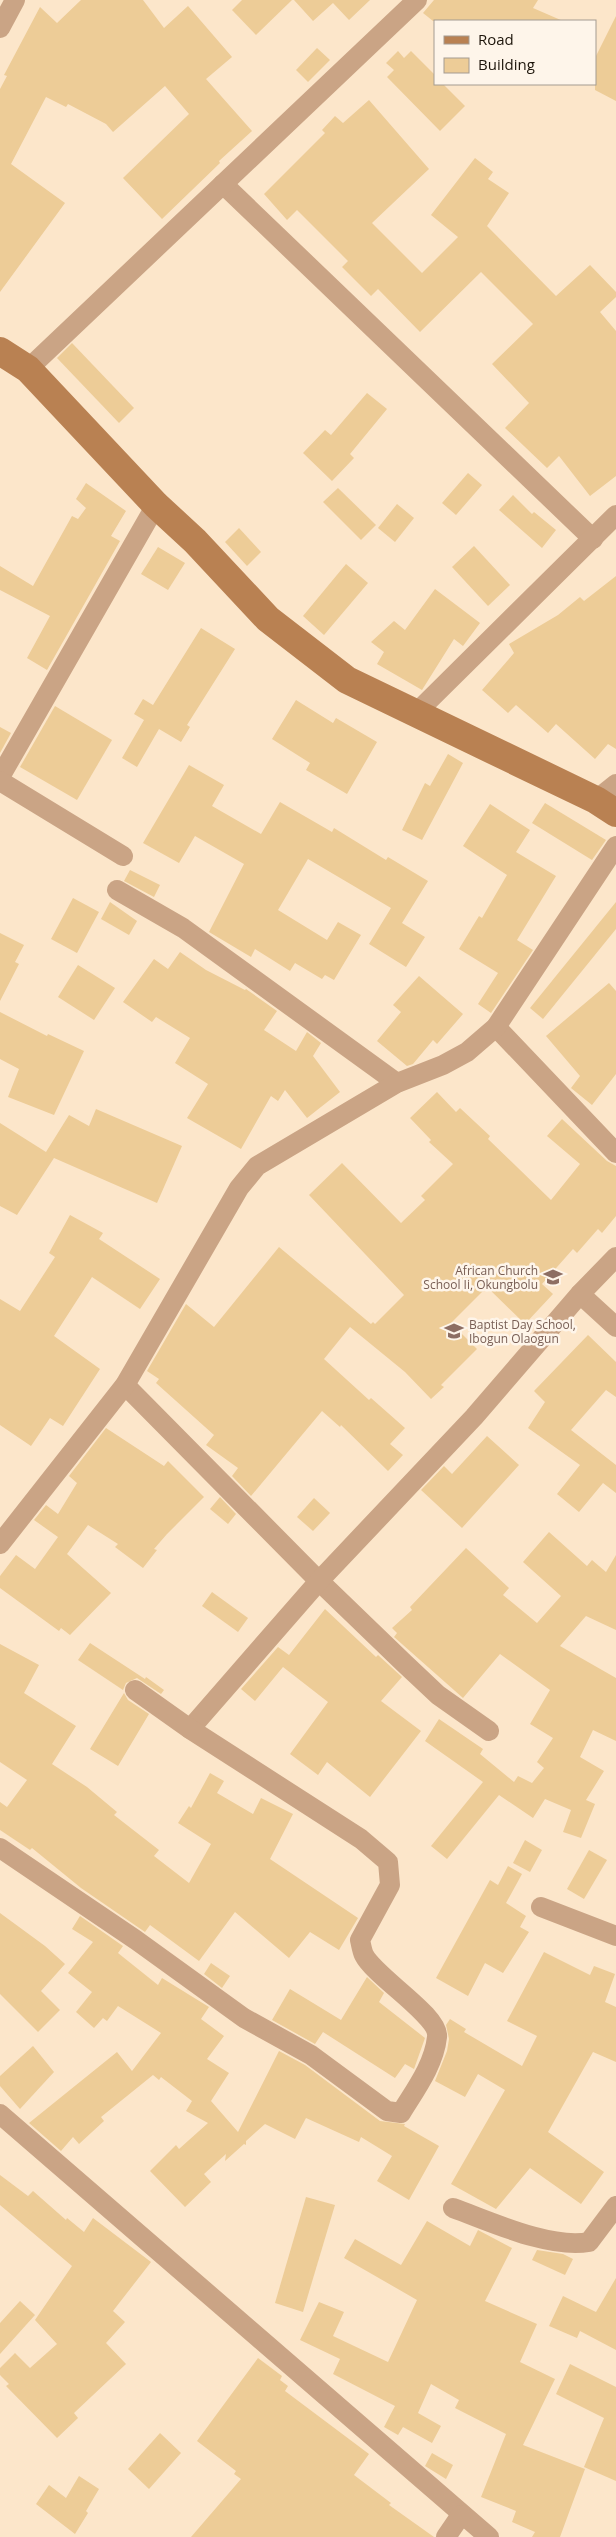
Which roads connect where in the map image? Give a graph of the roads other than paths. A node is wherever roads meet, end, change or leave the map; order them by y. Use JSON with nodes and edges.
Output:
{"nodes":[{"id":1,"x":13,"y":0,"type":"edge"},
{"id":2,"x":417,"y":0,"type":"edge"},
{"id":3,"x":0,"y":28,"type":"edge"},
{"id":4,"x":223,"y":184,"type":"junction"},
{"id":5,"x":0,"y":351,"type":"edge"},
{"id":6,"x":28,"y":369,"type":"junction"},
{"id":7,"x":156,"y":505,"type":"junction"},
{"id":8,"x":616,"y":515,"type":"edge"},
{"id":9,"x":593,"y":539,"type":"junction"},
{"id":10,"x":418,"y":712,"type":"junction"},
{"id":11,"x":0,"y":777,"type":"edge"},
{"id":12,"x":0,"y":781,"type":"edge"},
{"id":13,"x":609,"y":799,"type":"edge"},
{"id":14,"x":616,"y":846,"type":"edge"},
{"id":15,"x":123,"y":856,"type":"dead end"},
{"id":16,"x":117,"y":890,"type":"dead end"},
{"id":17,"x":496,"y":1027,"type":"junction"},
{"id":18,"x":397,"y":1083,"type":"junction"},
{"id":19,"x":616,"y":1153,"type":"edge"},
{"id":20,"x":616,"y":1257,"type":"edge"},
{"id":21,"x":580,"y":1294,"type":"junction"},
{"id":22,"x":616,"y":1327,"type":"edge"},
{"id":23,"x":125,"y":1385,"type":"junction"},
{"id":24,"x":0,"y":1544,"type":"edge"},
{"id":25,"x":319,"y":1581,"type":"junction"},
{"id":26,"x":136,"y":1690,"type":"dead end"},
{"id":27,"x":190,"y":1729,"type":"junction"},
{"id":28,"x":489,"y":1731,"type":"dead end"},
{"id":29,"x":0,"y":1848,"type":"edge"},
{"id":30,"x":541,"y":1907,"type":"dead end"},
{"id":31,"x":616,"y":1936,"type":"edge"},
{"id":32,"x":0,"y":2114,"type":"edge"},
{"id":33,"x":616,"y":2206,"type":"edge"},
{"id":34,"x":453,"y":2208,"type":"dead end"},
{"id":35,"x":462,"y":2515,"type":"junction"},
{"id":36,"x":446,"y":2537,"type":"edge"},
{"id":37,"x":489,"y":2537,"type":"edge"}],
"edges":[{"from":1,"to":3,"type":"street"},
{"from":2,"to":4,"type":"street"},
{"from":4,"to":6,"type":"street"},
{"from":4,"to":9,"type":"street"},
{"from":5,"to":6,"type":"main road"},
{"from":6,"to":7,"type":"main road"},
{"from":7,"to":10,"type":"main road"},
{"from":7,"to":11,"type":"street"},
{"from":8,"to":9,"type":"street"},
{"from":9,"to":10,"type":"street"},
{"from":10,"to":13,"type":"main road"},
{"from":12,"to":15,"type":"street"},
{"from":14,"to":17,"type":"street"},
{"from":16,"to":18,"type":"street"},
{"from":17,"to":18,"type":"street"},
{"from":17,"to":19,"type":"street"},
{"from":18,"to":23,"type":"street"},
{"from":20,"to":21,"type":"street"},
{"from":21,"to":22,"type":"street"},
{"from":21,"to":25,"type":"street"},
{"from":23,"to":24,"type":"street"},
{"from":23,"to":25,"type":"street"},
{"from":25,"to":27,"type":"street"},
{"from":25,"to":28,"type":"street"},
{"from":26,"to":27,"type":"street"},
{"from":27,"to":29,"type":"street"},
{"from":30,"to":31,"type":"street"},
{"from":32,"to":35,"type":"street"},
{"from":33,"to":34,"type":"street"},
{"from":35,"to":36,"type":"street"},
{"from":35,"to":37,"type":"street"}]}
